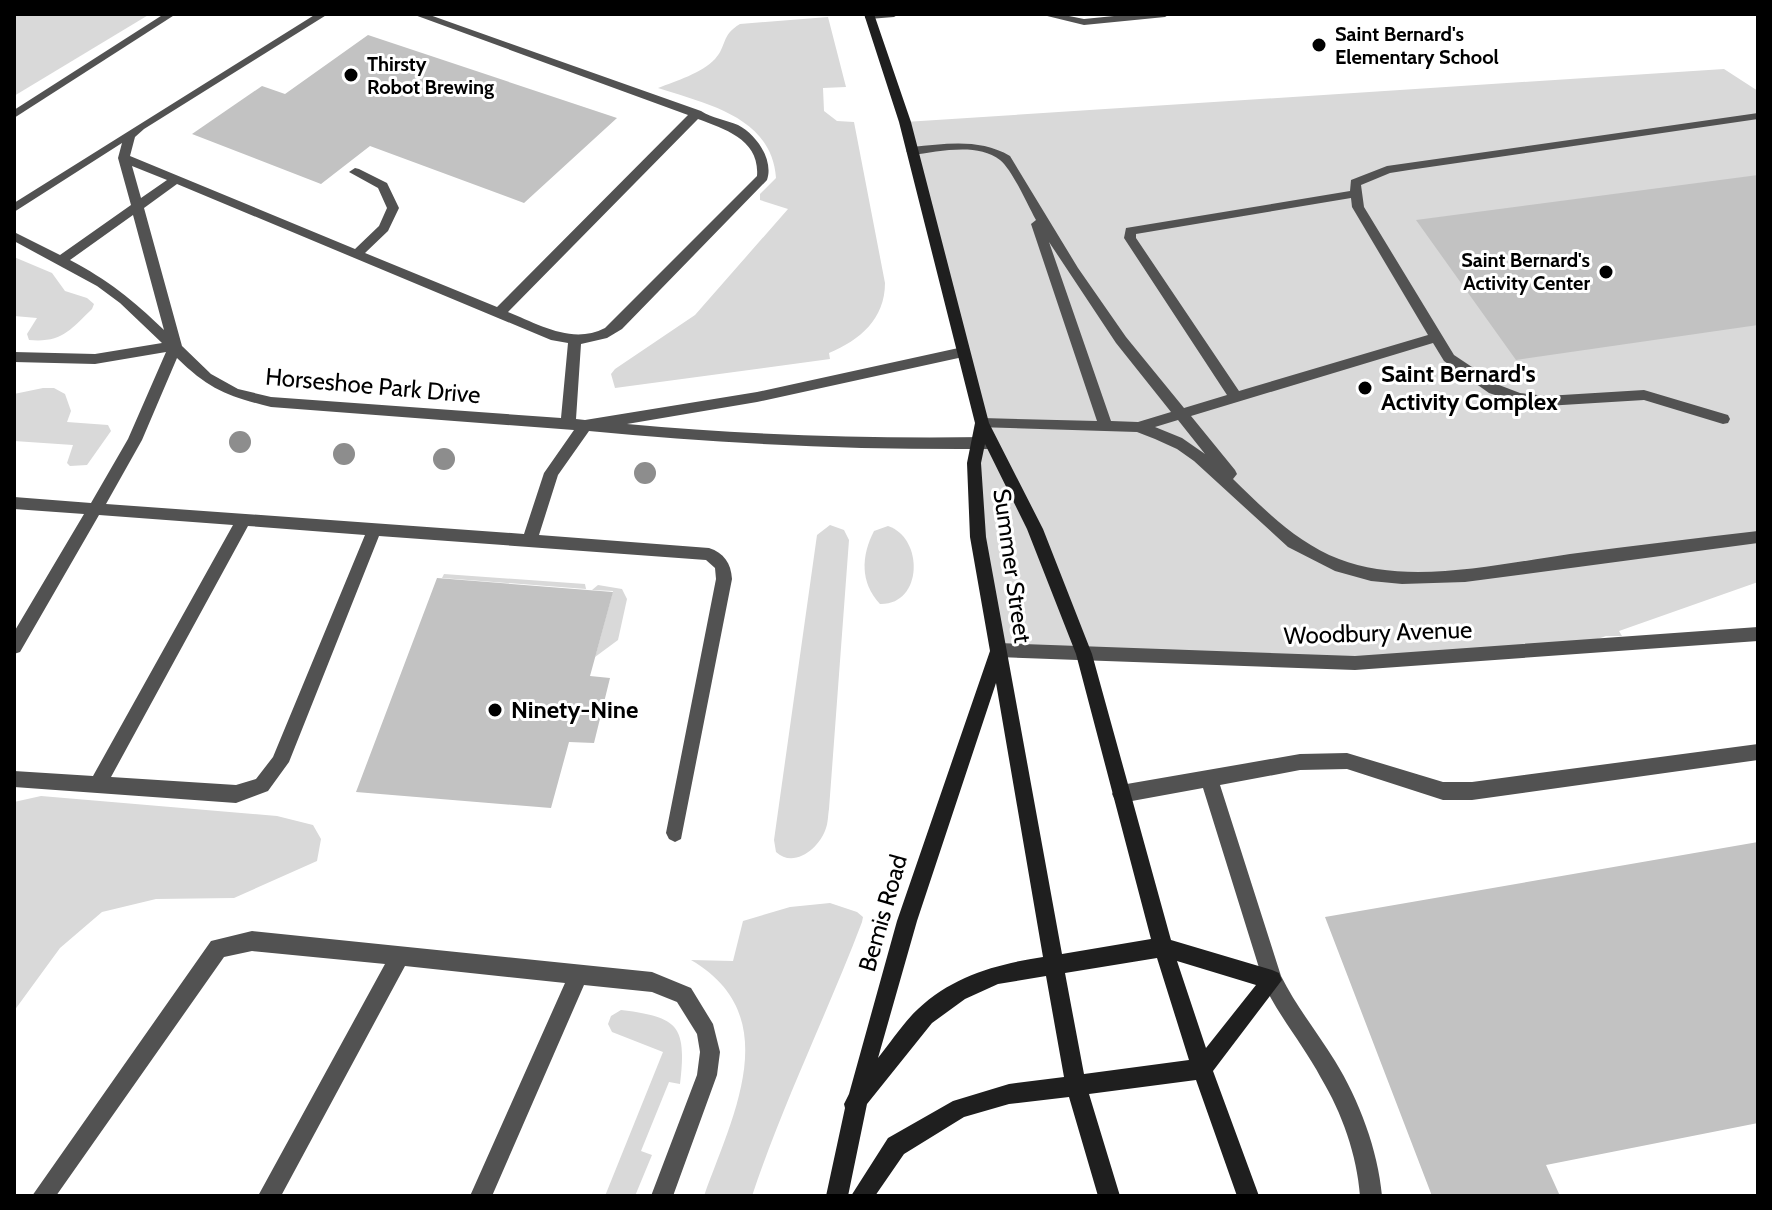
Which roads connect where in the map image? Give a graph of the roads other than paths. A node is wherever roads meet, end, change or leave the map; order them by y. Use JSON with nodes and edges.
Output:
{"nodes":[{"id":1,"x":171,"y":14,"type":"edge"},
{"id":2,"x":323,"y":14,"type":"edge"},
{"id":3,"x":417,"y":14,"type":"edge"},
{"id":4,"x":894,"y":14,"type":"edge"},
{"id":5,"x":1044,"y":14,"type":"edge"},
{"id":6,"x":1165,"y":14,"type":"edge"},
{"id":7,"x":869,"y":15,"type":"edge"},
{"id":8,"x":697,"y":113,"type":"junction"},
{"id":9,"x":14,"y":115,"type":"edge"},
{"id":10,"x":157,"y":116,"type":"junction"},
{"id":11,"x":1758,"y":116,"type":"edge"},
{"id":12,"x":912,"y":151,"type":"junction"},
{"id":13,"x":124,"y":158,"type":"junction"},
{"id":14,"x":355,"y":172,"type":"dead end"},
{"id":15,"x":176,"y":179,"type":"junction"},
{"id":16,"x":1027,"y":194,"type":"junction"},
{"id":17,"x":1354,"y":194,"type":"junction"},
{"id":18,"x":137,"y":206,"type":"junction"},
{"id":19,"x":14,"y":208,"type":"edge"},
{"id":20,"x":14,"y":236,"type":"edge"},
{"id":21,"x":357,"y":254,"type":"junction"},
{"id":22,"x":60,"y":261,"type":"junction"},
{"id":23,"x":499,"y":313,"type":"junction"},
{"id":24,"x":1436,"y":337,"type":"junction"},
{"id":25,"x":575,"y":340,"type":"junction"},
{"id":26,"x":175,"y":346,"type":"junction"},
{"id":27,"x":963,"y":352,"type":"junction"},
{"id":28,"x":14,"y":357,"type":"edge"},
{"id":29,"x":1236,"y":398,"type":"junction"},
{"id":30,"x":1182,"y":415,"type":"junction"},
{"id":31,"x":1723,"y":419,"type":"dead end"},
{"id":32,"x":982,"y":423,"type":"junction"},
{"id":33,"x":568,"y":424,"type":"junction"},
{"id":34,"x":585,"y":425,"type":"junction"},
{"id":35,"x":1106,"y":427,"type":"junction"},
{"id":36,"x":1137,"y":427,"type":"junction"},
{"id":37,"x":984,"y":443,"type":"junction"},
{"id":38,"x":14,"y":503,"type":"edge"},
{"id":39,"x":95,"y":509,"type":"junction"},
{"id":40,"x":244,"y":519,"type":"junction"},
{"id":41,"x":375,"y":528,"type":"junction"},
{"id":42,"x":1274,"y":528,"type":"junction"},
{"id":43,"x":1758,"y":537,"type":"edge"},
{"id":44,"x":530,"y":539,"type":"junction"},
{"id":45,"x":1758,"y":634,"type":"edge"},
{"id":46,"x":14,"y":647,"type":"edge"},
{"id":47,"x":998,"y":650,"type":"junction"},
{"id":48,"x":1084,"y":654,"type":"junction"},
{"id":49,"x":1758,"y":752,"type":"edge"},
{"id":50,"x":1209,"y":778,"type":"junction"},
{"id":51,"x":14,"y":779,"type":"edge"},
{"id":52,"x":98,"y":784,"type":"junction"},
{"id":53,"x":1121,"y":794,"type":"junction"},
{"id":54,"x":675,"y":833,"type":"dead end"},
{"id":55,"x":1163,"y":947,"type":"junction"},
{"id":56,"x":400,"y":956,"type":"junction"},
{"id":57,"x":1055,"y":963,"type":"junction"},
{"id":58,"x":579,"y":974,"type":"junction"},
{"id":59,"x":1272,"y":980,"type":"junction"},
{"id":60,"x":1202,"y":1069,"type":"junction"},
{"id":61,"x":1076,"y":1087,"type":"junction"},
{"id":62,"x":854,"y":1104,"type":"junction"},
{"id":63,"x":43,"y":1196,"type":"edge"},
{"id":64,"x":269,"y":1196,"type":"edge"},
{"id":65,"x":481,"y":1196,"type":"edge"},
{"id":66,"x":662,"y":1196,"type":"edge"},
{"id":67,"x":837,"y":1196,"type":"edge"},
{"id":68,"x":862,"y":1196,"type":"edge"},
{"id":69,"x":1109,"y":1196,"type":"edge"},
{"id":70,"x":1248,"y":1196,"type":"edge"},
{"id":71,"x":1371,"y":1196,"type":"edge"}],
"edges":[{"from":1,"to":9,"type":"street"},
{"from":2,"to":10,"type":"street"},
{"from":3,"to":8,"type":"street"},
{"from":4,"to":7,"type":"street"},
{"from":5,"to":6,"type":"street"},
{"from":7,"to":12,"type":"main road"},
{"from":8,"to":23,"type":"street"},
{"from":8,"to":25,"type":"street"},
{"from":10,"to":13,"type":"street"},
{"from":10,"to":19,"type":"street"},
{"from":11,"to":17,"type":"street"},
{"from":12,"to":16,"type":"street"},
{"from":12,"to":27,"type":"main road"},
{"from":13,"to":15,"type":"street"},
{"from":13,"to":18,"type":"street"},
{"from":14,"to":21,"type":"street"},
{"from":15,"to":18,"type":"street"},
{"from":15,"to":21,"type":"street"},
{"from":16,"to":30,"type":"street"},
{"from":16,"to":35,"type":"street"},
{"from":17,"to":24,"type":"street"},
{"from":17,"to":29,"type":"street"},
{"from":18,"to":22,"type":"street"},
{"from":18,"to":26,"type":"street"},
{"from":20,"to":22,"type":"street","name":"Horseshoe Park Drive"},
{"from":21,"to":23,"type":"street"},
{"from":22,"to":26,"type":"street","name":"Horseshoe Park Drive"},
{"from":23,"to":25,"type":"street"},
{"from":24,"to":29,"type":"street"},
{"from":24,"to":31,"type":"street"},
{"from":25,"to":33,"type":"street"},
{"from":26,"to":28,"type":"street"},
{"from":26,"to":33,"type":"street","name":"Horseshoe Park Drive"},
{"from":26,"to":39,"type":"street"},
{"from":27,"to":32,"type":"main road"},
{"from":27,"to":34,"type":"street"},
{"from":29,"to":30,"type":"street"},
{"from":30,"to":36,"type":"street"},
{"from":30,"to":42,"type":"street"},
{"from":32,"to":35,"type":"street"},
{"from":32,"to":37,"type":"main road"},
{"from":33,"to":34,"type":"street","name":"Horseshoe Park Drive"},
{"from":34,"to":37,"type":"street"},
{"from":34,"to":44,"type":"street"},
{"from":35,"to":36,"type":"street"},
{"from":36,"to":42,"type":"street"},
{"from":37,"to":47,"type":"main road","name":"Summer Street"},
{"from":37,"to":48,"type":"main road"},
{"from":38,"to":39,"type":"street"},
{"from":39,"to":40,"type":"street"},
{"from":39,"to":46,"type":"street"},
{"from":40,"to":41,"type":"street"},
{"from":40,"to":52,"type":"street"},
{"from":41,"to":44,"type":"street"},
{"from":41,"to":52,"type":"street"},
{"from":42,"to":43,"type":"street"},
{"from":44,"to":54,"type":"street"},
{"from":45,"to":48,"type":"street","name":"Woodbury Avenue"},
{"from":47,"to":48,"type":"street","name":"Woodbury Avenue"},
{"from":47,"to":57,"type":"main road","name":"Summer Street"},
{"from":47,"to":62,"type":"main road","name":"Bemis Road"},
{"from":48,"to":53,"type":"main road"},
{"from":49,"to":50,"type":"street"},
{"from":50,"to":53,"type":"street"},
{"from":50,"to":59,"type":"street"},
{"from":51,"to":52,"type":"street"},
{"from":53,"to":55,"type":"main road"},
{"from":55,"to":57,"type":"main road"},
{"from":55,"to":59,"type":"main road"},
{"from":55,"to":60,"type":"main road"},
{"from":56,"to":58,"type":"street"},
{"from":56,"to":63,"type":"street"},
{"from":56,"to":64,"type":"street"},
{"from":57,"to":61,"type":"main road","name":"Summer Street"},
{"from":57,"to":62,"type":"main road"},
{"from":58,"to":65,"type":"street"},
{"from":58,"to":66,"type":"street"},
{"from":59,"to":60,"type":"main road"},
{"from":59,"to":71,"type":"street"},
{"from":60,"to":61,"type":"main road"},
{"from":60,"to":70,"type":"main road"},
{"from":61,"to":68,"type":"main road"},
{"from":61,"to":69,"type":"main road","name":"Summer Street"},
{"from":62,"to":67,"type":"main road","name":"Bemis Road"}]}
